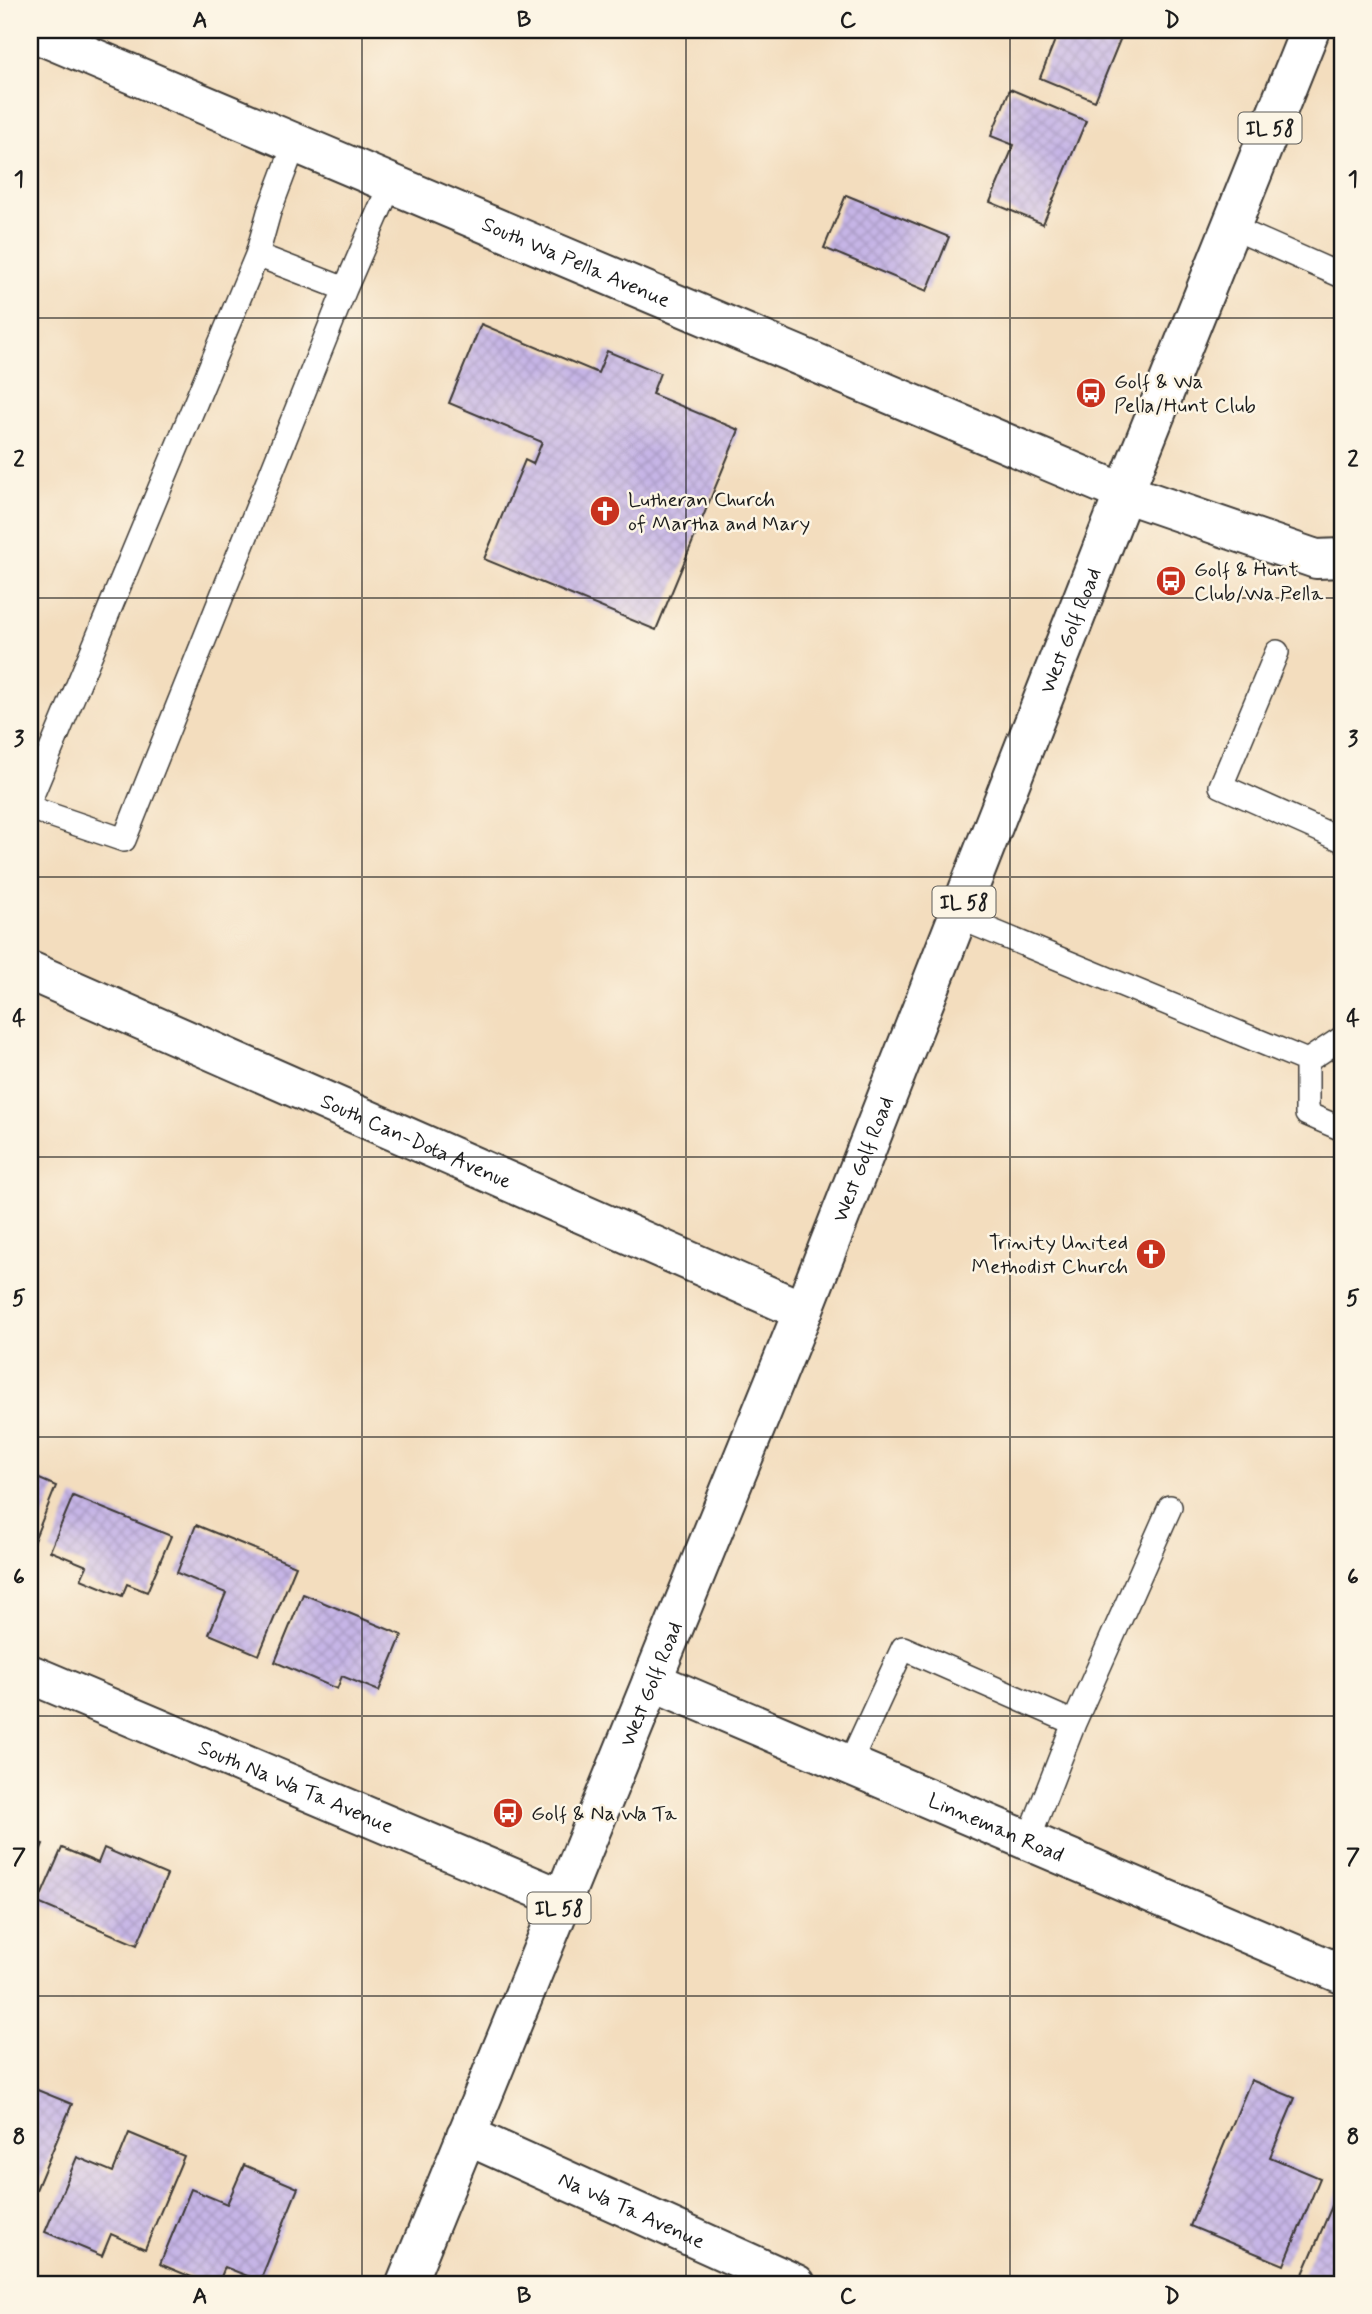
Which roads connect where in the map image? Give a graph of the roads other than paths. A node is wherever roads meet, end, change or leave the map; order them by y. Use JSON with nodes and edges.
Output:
{"nodes":[{"id":1,"x":1310,"y":30,"type":"edge"},
{"id":2,"x":30,"y":31,"type":"edge"},
{"id":3,"x":295,"y":143,"type":"junction"},
{"id":4,"x":391,"y":183,"type":"junction"},
{"id":5,"x":1231,"y":227,"type":"junction"},
{"id":6,"x":257,"y":256,"type":"junction"},
{"id":7,"x":1342,"y":276,"type":"edge"},
{"id":8,"x":345,"y":289,"type":"junction"},
{"id":9,"x":1124,"y":493,"type":"junction"},
{"id":10,"x":1342,"y":558,"type":"edge"},
{"id":11,"x":1278,"y":652,"type":"dead end"},
{"id":12,"x":30,"y":800,"type":"edge"},
{"id":13,"x":30,"y":808,"type":"edge"},
{"id":14,"x":1341,"y":836,"type":"edge"},
{"id":15,"x":958,"y":917,"type":"junction"},
{"id":16,"x":30,"y":971,"type":"edge"},
{"id":17,"x":1342,"y":1038,"type":"edge"},
{"id":18,"x":1307,"y":1061,"type":"junction"},
{"id":19,"x":1342,"y":1129,"type":"edge"},
{"id":20,"x":803,"y":1311,"type":"junction"},
{"id":21,"x":1170,"y":1507,"type":"dead end"},
{"id":22,"x":30,"y":1674,"type":"edge"},
{"id":23,"x":652,"y":1682,"type":"junction"},
{"id":24,"x":1074,"y":1723,"type":"junction"},
{"id":25,"x":849,"y":1765,"type":"junction"},
{"id":26,"x":1028,"y":1841,"type":"junction"},
{"id":27,"x":563,"y":1899,"type":"junction"},
{"id":28,"x":1342,"y":1975,"type":"edge"},
{"id":29,"x":466,"y":2135,"type":"junction"},
{"id":30,"x":406,"y":2284,"type":"edge"},
{"id":31,"x":796,"y":2284,"type":"edge"}],
"edges":[{"from":1,"to":5,"type":"street","name":"West Golf Road","number":"IL 58"},
{"from":2,"to":3,"type":"street","name":"South Wa Pella Avenue"},
{"from":3,"to":4,"type":"street","name":"South Wa Pella Avenue"},
{"from":3,"to":6,"type":"lane"},
{"from":4,"to":8,"type":"lane"},
{"from":4,"to":9,"type":"street","name":"South Wa Pella Avenue"},
{"from":5,"to":7,"type":"lane"},
{"from":5,"to":9,"type":"street","name":"West Golf Road","number":"IL 58"},
{"from":6,"to":8,"type":"lane"},
{"from":6,"to":12,"type":"lane"},
{"from":8,"to":13,"type":"lane"},
{"from":9,"to":10,"type":"street","name":"South Wa Pella Avenue"},
{"from":9,"to":15,"type":"street","name":"West Golf Road","number":"IL 58"},
{"from":11,"to":14,"type":"lane"},
{"from":15,"to":18,"type":"lane"},
{"from":15,"to":20,"type":"street","name":"West Golf Road","number":"IL 58"},
{"from":16,"to":20,"type":"street","name":"South Can-Dota Avenue"},
{"from":17,"to":18,"type":"lane"},
{"from":18,"to":19,"type":"lane"},
{"from":20,"to":23,"type":"street","name":"West Golf Road","number":"IL 58"},
{"from":21,"to":24,"type":"lane"},
{"from":22,"to":27,"type":"street","name":"South Na Wa Ta Avenue"},
{"from":23,"to":25,"type":"street","name":"Linneman Road"},
{"from":23,"to":27,"type":"street","name":"West Golf Road","number":"IL 58"},
{"from":24,"to":25,"type":"lane"},
{"from":24,"to":26,"type":"lane"},
{"from":25,"to":26,"type":"street","name":"Linneman Road"},
{"from":26,"to":28,"type":"street","name":"Linneman Road"},
{"from":27,"to":29,"type":"street","name":"West Golf Road","number":"IL 58"},
{"from":29,"to":30,"type":"street","name":"West Golf Road","number":"IL 58"},
{"from":29,"to":31,"type":"street","name":"Na Wa Ta Avenue"}]}
